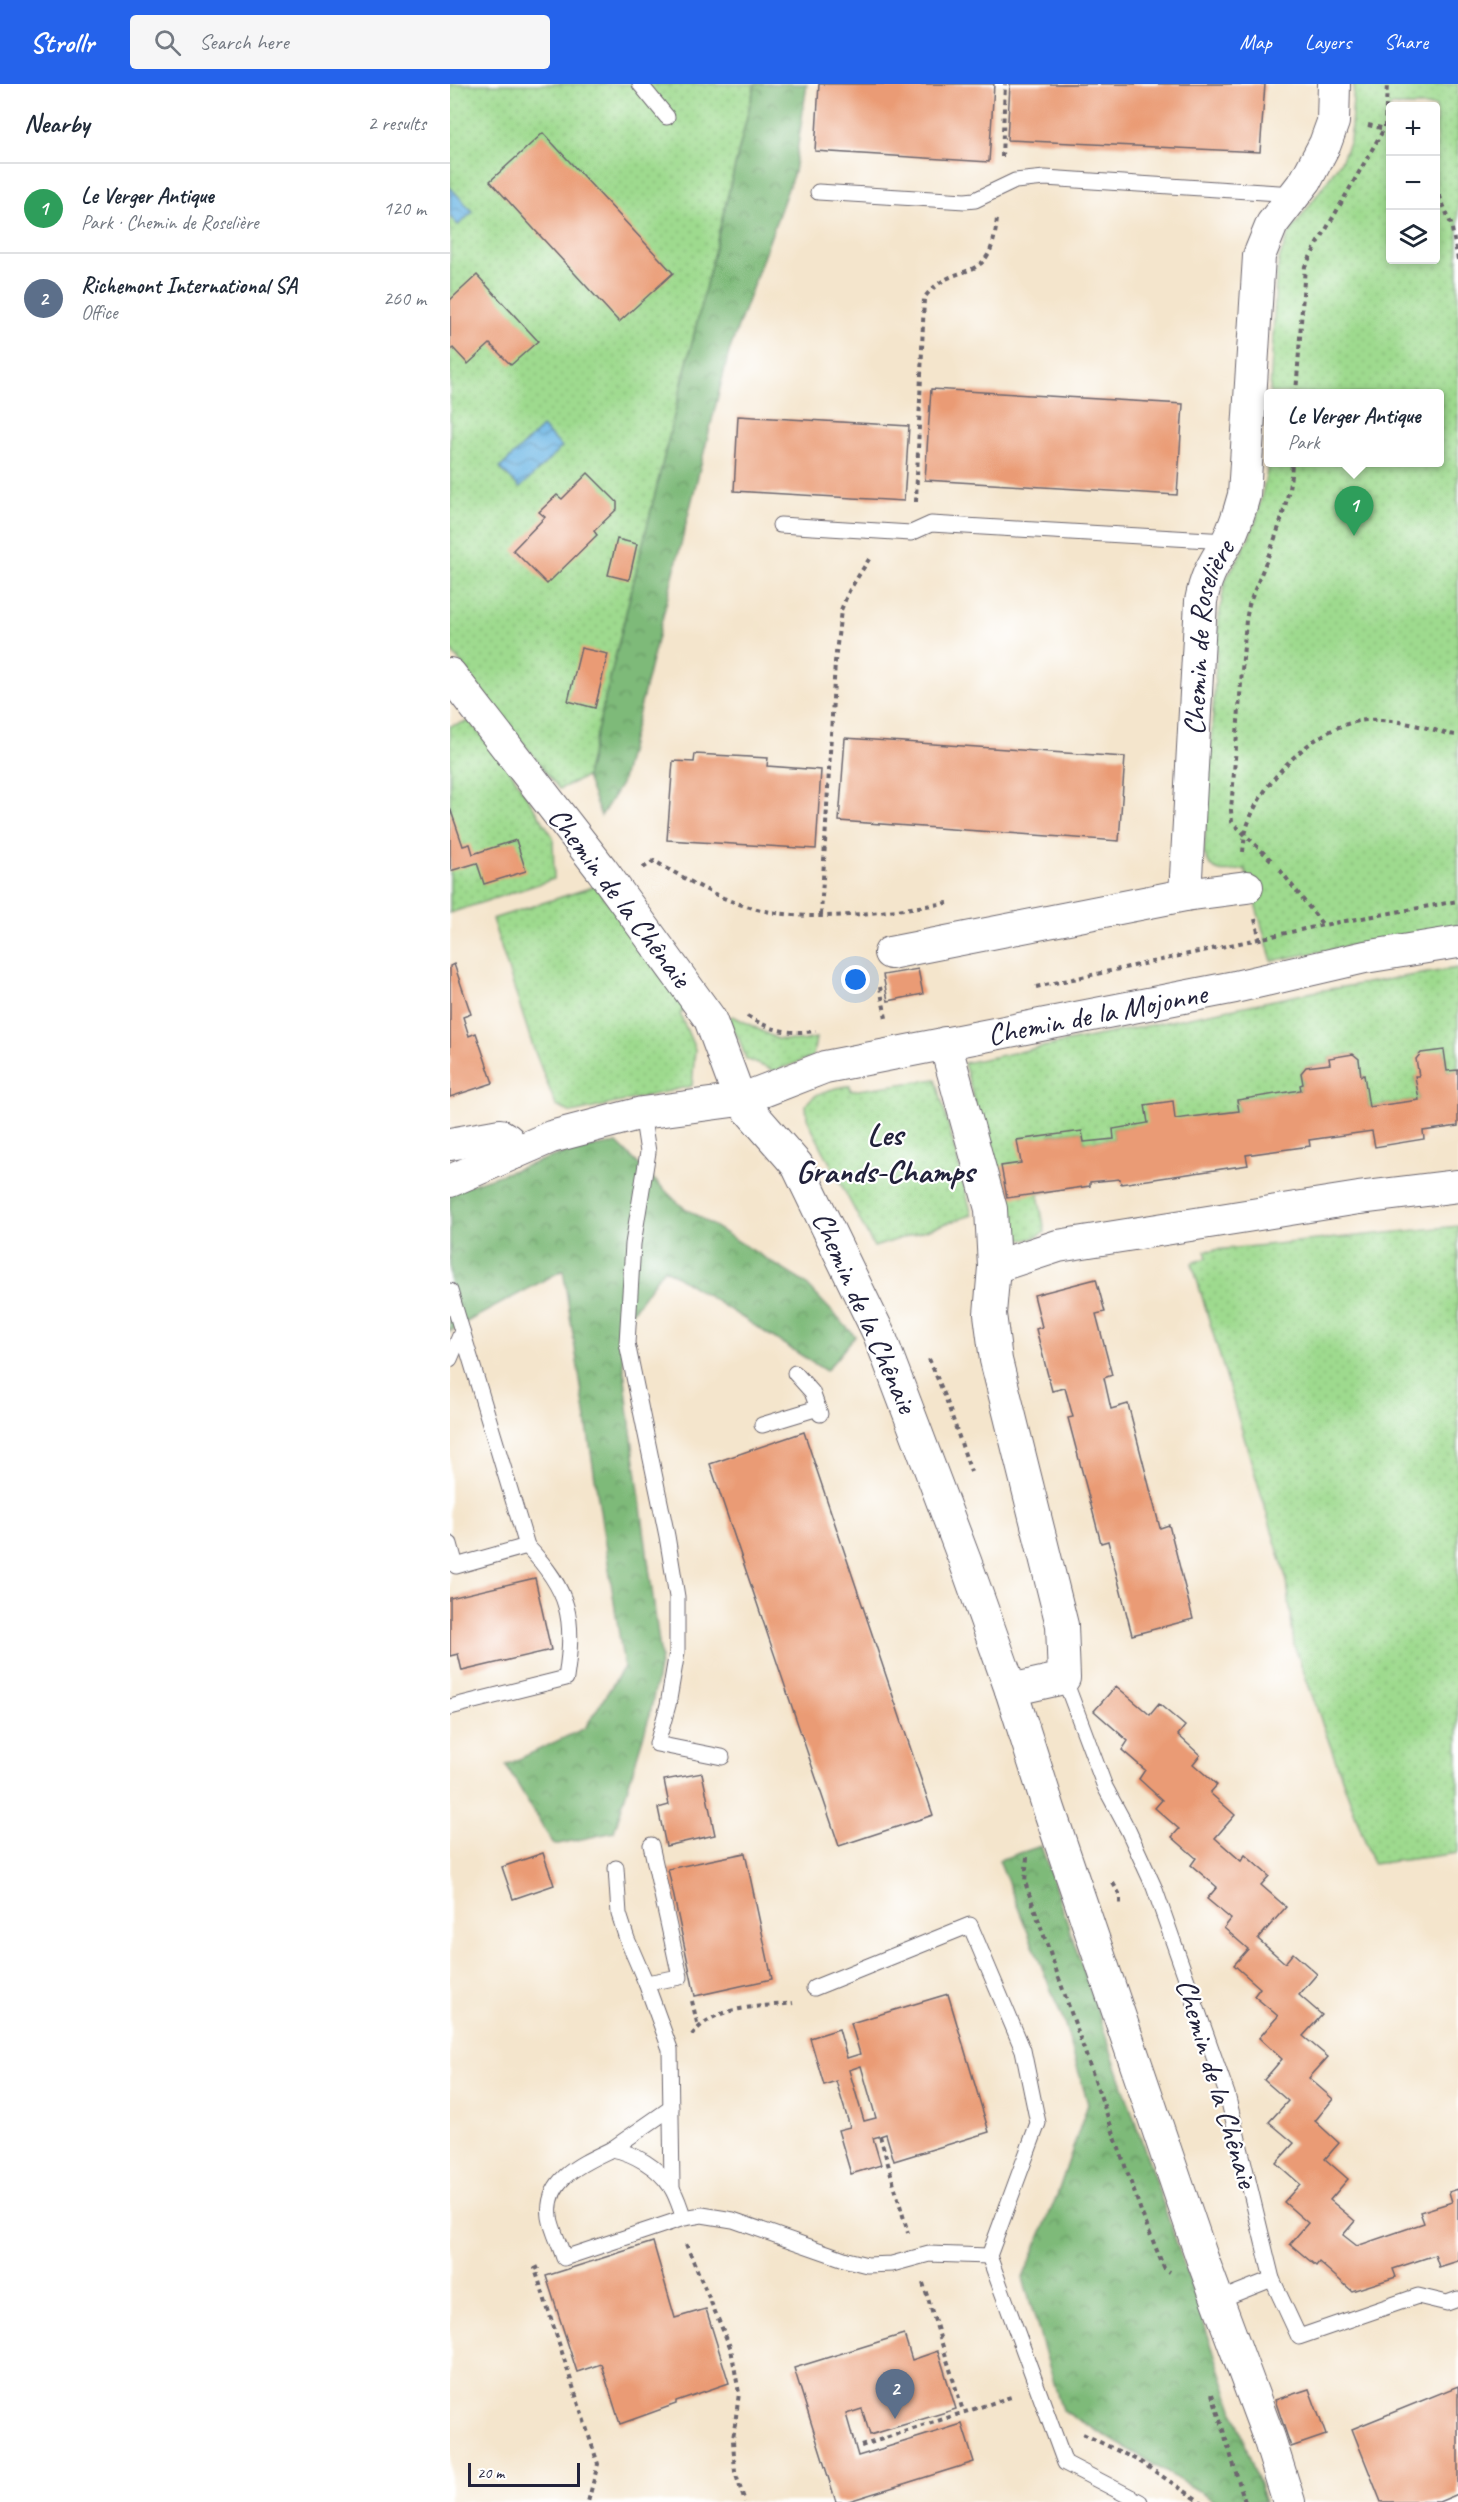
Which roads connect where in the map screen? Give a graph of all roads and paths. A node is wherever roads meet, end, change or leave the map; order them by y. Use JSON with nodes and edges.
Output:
{"nodes":[{"id":1,"x":640,"y":84,"type":"edge"},
{"id":2,"x":1005,"y":84,"type":"edge"},
{"id":3,"x":1334,"y":84,"type":"edge"},
{"id":4,"x":1387,"y":84,"type":"edge"},
{"id":5,"x":667,"y":117,"type":"dead end"},
{"id":6,"x":999,"y":187,"type":"junction"},
{"id":7,"x":818,"y":192,"type":"dead end"},
{"id":8,"x":1295,"y":194,"type":"junction"},
{"id":9,"x":1440,"y":198,"type":"edge"},
{"id":10,"x":1451,"y":224,"type":"junction"},
{"id":11,"x":1458,"y":228,"type":"edge"},
{"id":12,"x":1458,"y":260,"type":"edge"},
{"id":13,"x":1296,"y":389,"type":"edge"},
{"id":14,"x":1292,"y":467,"type":"edge"},
{"id":15,"x":780,"y":525,"type":"dead end"},
{"id":16,"x":888,"y":530,"type":"junction"},
{"id":17,"x":911,"y":532,"type":"junction"},
{"id":18,"x":1227,"y":541,"type":"junction"},
{"id":19,"x":450,"y":674,"type":"edge"},
{"id":20,"x":462,"y":706,"type":"edge"},
{"id":21,"x":1458,"y":735,"type":"edge"},
{"id":22,"x":1245,"y":835,"type":"junction"},
{"id":23,"x":635,"y":873,"type":"dead end"},
{"id":24,"x":1247,"y":887,"type":"joint"},
{"id":25,"x":1185,"y":895,"type":"junction"},
{"id":26,"x":1458,"y":901,"type":"edge"},
{"id":27,"x":952,"y":902,"type":"dead end"},
{"id":28,"x":821,"y":915,"type":"junction"},
{"id":29,"x":1323,"y":925,"type":"junction"},
{"id":30,"x":1260,"y":940,"type":"junction"},
{"id":31,"x":1458,"y":942,"type":"edge"},
{"id":32,"x":890,"y":953,"type":"dead end"},
{"id":33,"x":1267,"y":980,"type":"junction"},
{"id":34,"x":1026,"y":989,"type":"dead end"},
{"id":35,"x":740,"y":1013,"type":"dead end"},
{"id":36,"x":897,"y":1016,"type":"dead end"},
{"id":37,"x":875,"y":1020,"type":"dead end"},
{"id":38,"x":819,"y":1030,"type":"dead end"},
{"id":39,"x":945,"y":1043,"type":"junction"},
{"id":40,"x":740,"y":1100,"type":"junction"},
{"id":41,"x":642,"y":1113,"type":"junction"},
{"id":42,"x":450,"y":1144,"type":"edge"},
{"id":43,"x":514,"y":1153,"type":"junction"},
{"id":44,"x":450,"y":1181,"type":"edge"},
{"id":45,"x":1458,"y":1186,"type":"edge"},
{"id":46,"x":994,"y":1267,"type":"junction"},
{"id":47,"x":450,"y":1291,"type":"edge"},
{"id":48,"x":462,"y":1331,"type":"junction"},
{"id":49,"x":450,"y":1359,"type":"edge"},
{"id":50,"x":795,"y":1372,"type":"dead end"},
{"id":51,"x":762,"y":1425,"type":"dead end"},
{"id":52,"x":450,"y":1544,"type":"edge"},
{"id":53,"x":527,"y":1546,"type":"junction"},
{"id":54,"x":453,"y":1568,"type":"edge"},
{"id":55,"x":1064,"y":1678,"type":"junction"},
{"id":56,"x":1011,"y":1690,"type":"junction"},
{"id":57,"x":450,"y":1707,"type":"edge"},
{"id":58,"x":722,"y":1757,"type":"dead end"},
{"id":59,"x":651,"y":1845,"type":"dead end"},
{"id":60,"x":1027,"y":1853,"type":"dead end"},
{"id":61,"x":616,"y":1868,"type":"dead end"},
{"id":62,"x":646,"y":1983,"type":"junction"},
{"id":63,"x":814,"y":1988,"type":"joint"},
{"id":64,"x":671,"y":2064,"type":"junction"},
{"id":65,"x":671,"y":2108,"type":"junction"},
{"id":66,"x":612,"y":2150,"type":"junction"},
{"id":67,"x":672,"y":2187,"type":"junction"},
{"id":68,"x":681,"y":2219,"type":"junction"},
{"id":69,"x":989,"y":2256,"type":"junction"},
{"id":70,"x":564,"y":2258,"type":"junction"},
{"id":71,"x":1176,"y":2277,"type":"dead end"},
{"id":72,"x":1272,"y":2279,"type":"junction"},
{"id":73,"x":1458,"y":2299,"type":"edge"},
{"id":74,"x":1219,"y":2300,"type":"junction"},
{"id":75,"x":1037,"y":2389,"type":"junction"},
{"id":76,"x":1211,"y":2390,"type":"dead end"},
{"id":77,"x":1048,"y":2417,"type":"junction"},
{"id":78,"x":861,"y":2445,"type":"dead end"},
{"id":79,"x":588,"y":2502,"type":"edge"},
{"id":80,"x":745,"y":2502,"type":"edge"},
{"id":81,"x":1140,"y":2502,"type":"edge"},
{"id":82,"x":1201,"y":2502,"type":"edge"},
{"id":83,"x":1245,"y":2502,"type":"edge"},
{"id":84,"x":1289,"y":2502,"type":"edge"}],
"edges":[{"from":1,"to":5,"type":"lane"},
{"from":2,"to":6,"type":"path"},
{"from":3,"to":8,"type":"street","name":"Chemin de Roselière"},
{"from":4,"to":13,"type":"path"},
{"from":6,"to":7,"type":"lane"},
{"from":6,"to":8,"type":"lane"},
{"from":6,"to":17,"type":"path"},
{"from":8,"to":18,"type":"street","name":"Chemin de Roselière"},
{"from":9,"to":10,"type":"path"},
{"from":10,"to":11,"type":"path"},
{"from":10,"to":12,"type":"path"},
{"from":14,"to":22,"type":"path"},
{"from":15,"to":16,"type":"lane"},
{"from":16,"to":17,"type":"lane"},
{"from":16,"to":28,"type":"path"},
{"from":17,"to":18,"type":"lane"},
{"from":18,"to":25,"type":"street","name":"Chemin de Roselière"},
{"from":19,"to":20,"type":"street","name":"Chemin de la Chênaie"},
{"from":20,"to":40,"type":"street","name":"Chemin de la Chênaie"},
{"from":21,"to":22,"type":"path"},
{"from":22,"to":29,"type":"path"},
{"from":23,"to":28,"type":"path"},
{"from":24,"to":25,"type":"street"},
{"from":24,"to":30,"type":"path"},
{"from":25,"to":32,"type":"street"},
{"from":26,"to":29,"type":"path"},
{"from":27,"to":28,"type":"path"},
{"from":29,"to":30,"type":"path"},
{"from":30,"to":33,"type":"path"},
{"from":30,"to":34,"type":"path"},
{"from":31,"to":33,"type":"street","name":"Chemin de la Mojonne"},
{"from":33,"to":39,"type":"street","name":"Chemin de la Mojonne"},
{"from":35,"to":38,"type":"path"},
{"from":36,"to":37,"type":"path"},
{"from":39,"to":40,"type":"street","name":"Chemin de la Mojonne"},
{"from":39,"to":46,"type":"street","name":"Chemin de la Chênaie"},
{"from":40,"to":41,"type":"street","name":"Chemin de la Mojonne"},
{"from":40,"to":56,"type":"street","name":"Chemin de la Chênaie"},
{"from":41,"to":43,"type":"street","name":"Chemin de la Mojonne"},
{"from":41,"to":58,"type":"lane"},
{"from":42,"to":43,"type":"street"},
{"from":43,"to":44,"type":"street","name":"Chemin de la Mojonne"},
{"from":45,"to":46,"type":"street"},
{"from":46,"to":55,"type":"street","name":"Chemin de la Chênaie"},
{"from":47,"to":48,"type":"lane"},
{"from":48,"to":49,"type":"lane"},
{"from":48,"to":53,"type":"lane"},
{"from":50,"to":51,"type":"lane"},
{"from":52,"to":54,"type":"lane"},
{"from":53,"to":54,"type":"lane"},
{"from":53,"to":57,"type":"lane"},
{"from":55,"to":56,"type":"street"},
{"from":55,"to":72,"type":"lane","name":"Chemin de la Chênaie"},
{"from":56,"to":74,"type":"street","name":"Chemin de la Chênaie"},
{"from":59,"to":62,"type":"lane"},
{"from":60,"to":71,"type":"path"},
{"from":61,"to":62,"type":"lane"},
{"from":62,"to":64,"type":"lane"},
{"from":63,"to":64,"type":"path"},
{"from":63,"to":69,"type":"lane"},
{"from":64,"to":65,"type":"lane"},
{"from":65,"to":66,"type":"lane"},
{"from":65,"to":67,"type":"lane"},
{"from":66,"to":67,"type":"lane"},
{"from":66,"to":70,"type":"lane"},
{"from":67,"to":68,"type":"lane"},
{"from":68,"to":69,"type":"lane"},
{"from":68,"to":70,"type":"lane"},
{"from":68,"to":80,"type":"path"},
{"from":69,"to":75,"type":"lane"},
{"from":70,"to":79,"type":"path"},
{"from":72,"to":73,"type":"lane","name":"Chemin de la Chênaie"},
{"from":72,"to":74,"type":"lane"},
{"from":74,"to":84,"type":"street","name":"Chemin de la Chênaie"},
{"from":75,"to":77,"type":"lane"},
{"from":75,"to":78,"type":"path"},
{"from":76,"to":83,"type":"path"},
{"from":77,"to":81,"type":"lane"},
{"from":77,"to":82,"type":"path"}]}
